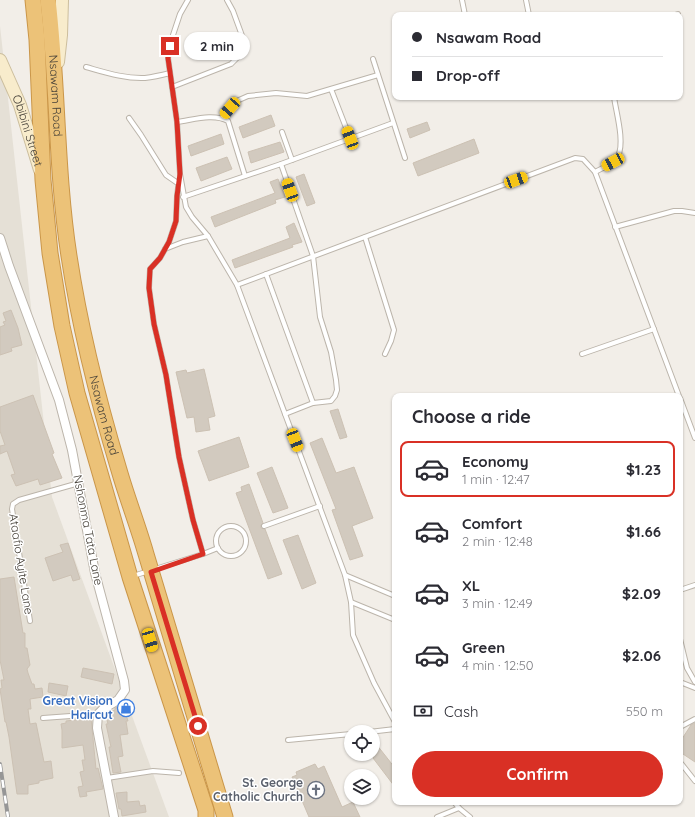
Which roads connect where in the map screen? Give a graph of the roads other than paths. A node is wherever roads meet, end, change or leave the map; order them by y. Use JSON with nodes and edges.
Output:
{"nodes":[{"id":1,"x":33,"y":0,"type":"edge"},
{"id":2,"x":48,"y":0,"type":"edge"},
{"id":3,"x":62,"y":0,"type":"edge"},
{"id":4,"x":188,"y":0,"type":"edge"},
{"id":5,"x":226,"y":0,"type":"edge"},
{"id":6,"x":462,"y":0,"type":"edge"},
{"id":7,"x":526,"y":0,"type":"edge"},
{"id":8,"x":464,"y":12,"type":"edge"},
{"id":9,"x":528,"y":12,"type":"edge"},
{"id":10,"x":373,"y":59,"type":"dead end"},
{"id":11,"x":0,"y":60,"type":"edge"},
{"id":12,"x":86,"y":67,"type":"dead end"},
{"id":13,"x":170,"y":74,"type":"junction"},
{"id":14,"x":378,"y":75,"type":"junction"},
{"id":15,"x":172,"y":87,"type":"junction"},
{"id":16,"x":56,"y":89,"type":"junction"},
{"id":17,"x":330,"y":89,"type":"junction"},
{"id":18,"x":615,"y":100,"type":"edge"},
{"id":19,"x":129,"y":118,"type":"dead end"},
{"id":20,"x":222,"y":118,"type":"junction"},
{"id":21,"x":177,"y":122,"type":"junction"},
{"id":22,"x":393,"y":122,"type":"junction"},
{"id":23,"x":282,"y":132,"type":"dead end"},
{"id":24,"x":350,"y":138,"type":"junction"},
{"id":25,"x":405,"y":158,"type":"dead end"},
{"id":26,"x":292,"y":160,"type":"junction"},
{"id":27,"x":280,"y":164,"type":"junction"},
{"id":28,"x":595,"y":172,"type":"junction"},
{"id":29,"x":180,"y":174,"type":"junction"},
{"id":30,"x":245,"y":176,"type":"junction"},
{"id":31,"x":44,"y":180,"type":"junction"},
{"id":32,"x":179,"y":184,"type":"junction"},
{"id":33,"x":184,"y":197,"type":"junction"},
{"id":34,"x":695,"y":213,"type":"edge"},
{"id":35,"x":615,"y":227,"type":"junction"},
{"id":36,"x":208,"y":236,"type":"junction"},
{"id":37,"x":365,"y":237,"type":"junction"},
{"id":38,"x":0,"y":238,"type":"edge"},
{"id":39,"x":165,"y":249,"type":"junction"},
{"id":40,"x":313,"y":256,"type":"junction"},
{"id":41,"x":266,"y":274,"type":"junction"},
{"id":42,"x":237,"y":285,"type":"junction"},
{"id":43,"x":654,"y":329,"type":"junction"},
{"id":44,"x":385,"y":354,"type":"dead end"},
{"id":45,"x":582,"y":354,"type":"dead end"},
{"id":46,"x":678,"y":393,"type":"edge"},
{"id":47,"x":313,"y":403,"type":"junction"},
{"id":48,"x":683,"y":405,"type":"edge"},
{"id":49,"x":285,"y":414,"type":"junction"},
{"id":50,"x":695,"y":438,"type":"edge"},
{"id":51,"x":79,"y":483,"type":"junction"},
{"id":52,"x":320,"y":506,"type":"junction"},
{"id":53,"x":264,"y":526,"type":"dead end"},
{"id":54,"x":250,"y":531,"type":"dead end"},
{"id":55,"x":244,"y":533,"type":"junction"},
{"id":56,"x":218,"y":548,"type":"junction"},
{"id":57,"x":203,"y":554,"type":"junction"},
{"id":58,"x":151,"y":572,"type":"junction"},
{"id":59,"x":346,"y":575,"type":"junction"},
{"id":60,"x":130,"y":577,"type":"junction"},
{"id":61,"x":695,"y":584,"type":"edge"},
{"id":62,"x":683,"y":589,"type":"edge"},
{"id":63,"x":392,"y":595,"type":"edge"},
{"id":64,"x":351,"y":602,"type":"junction"},
{"id":65,"x":392,"y":619,"type":"edge"},
{"id":66,"x":30,"y":621,"type":"dead end"},
{"id":67,"x":683,"y":651,"type":"edge"},
{"id":68,"x":695,"y":682,"type":"edge"},
{"id":69,"x":683,"y":683,"type":"edge"},
{"id":70,"x":695,"y":688,"type":"edge"},
{"id":71,"x":98,"y":714,"type":"junction"},
{"id":72,"x":392,"y":716,"type":"edge"},
{"id":73,"x":43,"y":718,"type":"dead end"},
{"id":74,"x":695,"y":719,"type":"edge"},
{"id":75,"x":683,"y":725,"type":"edge"},
{"id":76,"x":392,"y":730,"type":"edge"},
{"id":77,"x":380,"y":731,"type":"edge"},
{"id":78,"x":344,"y":735,"type":"edge"},
{"id":79,"x":288,"y":740,"type":"dead end"},
{"id":80,"x":683,"y":766,"type":"edge"},
{"id":81,"x":179,"y":773,"type":"dead end"},
{"id":82,"x":106,"y":778,"type":"junction"},
{"id":83,"x":695,"y":781,"type":"edge"},
{"id":84,"x":456,"y":805,"type":"edge"},
{"id":85,"x":459,"y":808,"type":"junction"},
{"id":86,"x":114,"y":817,"type":"edge"},
{"id":87,"x":206,"y":817,"type":"edge"},
{"id":88,"x":225,"y":817,"type":"edge"},
{"id":89,"x":437,"y":817,"type":"edge"},
{"id":90,"x":470,"y":817,"type":"edge"}],
"edges":[{"from":1,"to":31,"type":"highway","name":"Nsawam Road"},
{"from":2,"to":16,"type":"highway","name":"Nsawam Road"},
{"from":3,"to":16,"type":"street"},
{"from":4,"to":13,"type":"lane"},
{"from":5,"to":15,"type":"lane"},
{"from":6,"to":8,"type":"lane"},
{"from":7,"to":9,"type":"lane"},
{"from":10,"to":14,"type":"lane"},
{"from":11,"to":31,"type":"street","name":"Obibini Street"},
{"from":12,"to":13,"type":"lane"},
{"from":13,"to":15,"type":"lane"},
{"from":14,"to":17,"type":"lane"},
{"from":14,"to":22,"type":"lane"},
{"from":15,"to":21,"type":"lane"},
{"from":16,"to":58,"type":"highway","name":"Nsawam Road"},
{"from":17,"to":20,"type":"lane"},
{"from":17,"to":24,"type":"lane"},
{"from":18,"to":28,"type":"lane"},
{"from":19,"to":32,"type":"lane"},
{"from":20,"to":21,"type":"lane"},
{"from":20,"to":30,"type":"lane"},
{"from":21,"to":29,"type":"lane"},
{"from":22,"to":24,"type":"lane"},
{"from":22,"to":25,"type":"lane"},
{"from":23,"to":26,"type":"lane"},
{"from":24,"to":26,"type":"lane"},
{"from":26,"to":27,"type":"lane"},
{"from":27,"to":30,"type":"lane"},
{"from":27,"to":40,"type":"lane"},
{"from":28,"to":35,"type":"lane"},
{"from":28,"to":37,"type":"lane"},
{"from":29,"to":32,"type":"lane"},
{"from":29,"to":33,"type":"lane"},
{"from":30,"to":33,"type":"lane"},
{"from":31,"to":60,"type":"highway","name":"Nsawam Road"},
{"from":32,"to":39,"type":"lane"},
{"from":33,"to":36,"type":"lane"},
{"from":34,"to":35,"type":"lane"},
{"from":35,"to":43,"type":"lane"},
{"from":36,"to":39,"type":"lane"},
{"from":36,"to":42,"type":"lane"},
{"from":37,"to":40,"type":"lane"},
{"from":37,"to":44,"type":"lane"},
{"from":38,"to":51,"type":"street","name":"Nshonma Tata Lane"},
{"from":39,"to":57,"type":"lane"},
{"from":40,"to":41,"type":"lane"},
{"from":40,"to":47,"type":"lane"},
{"from":41,"to":42,"type":"lane"},
{"from":41,"to":47,"type":"lane"},
{"from":42,"to":49,"type":"lane"},
{"from":43,"to":45,"type":"lane"},
{"from":43,"to":46,"type":"lane"},
{"from":47,"to":49,"type":"lane"},
{"from":48,"to":50,"type":"lane"},
{"from":49,"to":52,"type":"lane"},
{"from":51,"to":66,"type":"lane","name":"Ataafio Ayite Lane"},
{"from":51,"to":71,"type":"street","name":"Nshonma Tata Lane"},
{"from":52,"to":53,"type":"lane"},
{"from":52,"to":59,"type":"lane"},
{"from":54,"to":55,"type":"lane"},
{"from":55,"to":56,"type":"lane"},
{"from":55,"to":56,"type":"lane"},
{"from":56,"to":57,"type":"lane"},
{"from":57,"to":58,"type":"lane"},
{"from":58,"to":60,"type":"lane"},
{"from":58,"to":88,"type":"highway","name":"Nsawam Road"},
{"from":59,"to":63,"type":"lane"},
{"from":59,"to":64,"type":"lane"},
{"from":60,"to":87,"type":"highway","name":"Nsawam Road"},
{"from":61,"to":62,"type":"lane"},
{"from":64,"to":65,"type":"lane"},
{"from":64,"to":72,"type":"lane"},
{"from":67,"to":68,"type":"lane"},
{"from":69,"to":70,"type":"lane"},
{"from":71,"to":73,"type":"lane"},
{"from":71,"to":82,"type":"street"},
{"from":74,"to":75,"type":"lane"},
{"from":76,"to":77,"type":"lane"},
{"from":78,"to":79,"type":"lane"},
{"from":80,"to":83,"type":"lane"},
{"from":81,"to":82,"type":"lane"},
{"from":82,"to":86,"type":"street"},
{"from":84,"to":85,"type":"lane"},
{"from":85,"to":89,"type":"lane"},
{"from":85,"to":90,"type":"lane"}]}
